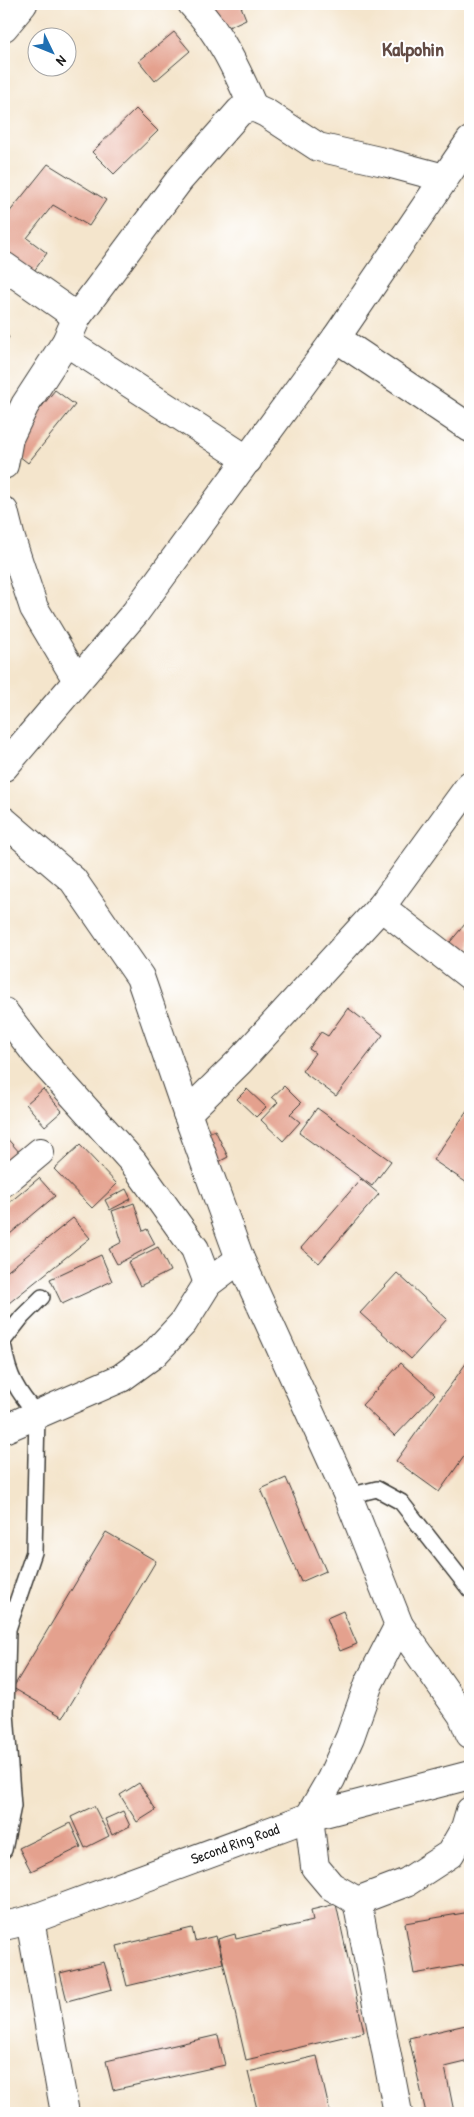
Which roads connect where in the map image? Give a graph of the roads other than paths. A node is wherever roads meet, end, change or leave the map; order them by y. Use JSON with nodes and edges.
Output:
{"nodes":[{"id":1,"x":23,"y":4,"type":"edge"},
{"id":2,"x":192,"y":4,"type":"edge"},
{"id":3,"x":4,"y":27,"type":"edge"},
{"id":4,"x":253,"y":107,"type":"junction"},
{"id":5,"x":470,"y":141,"type":"edge"},
{"id":6,"x":444,"y":178,"type":"junction"},
{"id":7,"x":4,"y":266,"type":"edge"},
{"id":8,"x":77,"y":317,"type":"junction"},
{"id":9,"x":336,"y":338,"type":"junction"},
{"id":10,"x":66,"y":342,"type":"junction"},
{"id":11,"x":470,"y":428,"type":"edge"},
{"id":12,"x":248,"y":460,"type":"junction"},
{"id":13,"x":4,"y":464,"type":"edge"},
{"id":14,"x":4,"y":510,"type":"edge"},
{"id":15,"x":77,"y":680,"type":"junction"},
{"id":16,"x":4,"y":767,"type":"edge"},
{"id":17,"x":470,"y":786,"type":"edge"},
{"id":18,"x":4,"y":820,"type":"edge"},
{"id":19,"x":381,"y":907,"type":"junction"},
{"id":20,"x":470,"y":976,"type":"edge"},
{"id":21,"x":4,"y":1012,"type":"edge"},
{"id":22,"x":187,"y":1113,"type":"junction"},
{"id":23,"x":40,"y":1152,"type":"dead end"},
{"id":24,"x":4,"y":1182,"type":"edge"},
{"id":25,"x":240,"y":1258,"type":"junction"},
{"id":26,"x":208,"y":1283,"type":"junction"},
{"id":27,"x":42,"y":1297,"type":"dead end"},
{"id":28,"x":4,"y":1340,"type":"edge"},
{"id":29,"x":4,"y":1348,"type":"edge"},
{"id":30,"x":37,"y":1414,"type":"junction"},
{"id":31,"x":4,"y":1429,"type":"edge"},
{"id":32,"x":348,"y":1496,"type":"junction"},
{"id":33,"x":470,"y":1590,"type":"edge"},
{"id":34,"x":399,"y":1625,"type":"junction"},
{"id":35,"x":470,"y":1734,"type":"edge"},
{"id":36,"x":470,"y":1775,"type":"edge"},
{"id":37,"x":470,"y":1811,"type":"edge"},
{"id":38,"x":309,"y":1817,"type":"junction"},
{"id":39,"x":4,"y":1850,"type":"edge"},
{"id":40,"x":357,"y":1901,"type":"junction"},
{"id":41,"x":17,"y":1923,"type":"edge"},
{"id":42,"x":65,"y":2113,"type":"edge"},
{"id":43,"x":398,"y":2113,"type":"edge"}],
"edges":[{"from":1,"to":3,"type":"street"},
{"from":2,"to":4,"type":"street"},
{"from":4,"to":6,"type":"street"},
{"from":4,"to":8,"type":"street"},
{"from":5,"to":6,"type":"street"},
{"from":6,"to":9,"type":"street"},
{"from":7,"to":8,"type":"street"},
{"from":8,"to":10,"type":"street"},
{"from":9,"to":11,"type":"street"},
{"from":9,"to":12,"type":"street"},
{"from":10,"to":12,"type":"street"},
{"from":10,"to":13,"type":"street"},
{"from":12,"to":15,"type":"street"},
{"from":14,"to":15,"type":"street"},
{"from":15,"to":16,"type":"street"},
{"from":17,"to":19,"type":"street"},
{"from":18,"to":22,"type":"street"},
{"from":19,"to":20,"type":"street"},
{"from":19,"to":22,"type":"street"},
{"from":21,"to":26,"type":"street"},
{"from":22,"to":25,"type":"street"},
{"from":23,"to":24,"type":"street"},
{"from":25,"to":26,"type":"street"},
{"from":25,"to":32,"type":"street"},
{"from":26,"to":30,"type":"street"},
{"from":27,"to":28,"type":"lane"},
{"from":29,"to":30,"type":"lane"},
{"from":30,"to":31,"type":"street"},
{"from":30,"to":39,"type":"lane"},
{"from":32,"to":33,"type":"lane"},
{"from":32,"to":34,"type":"street"},
{"from":34,"to":35,"type":"street"},
{"from":34,"to":38,"type":"street"},
{"from":36,"to":38,"type":"street","name":"Second Ring Road"},
{"from":37,"to":40,"type":"street"},
{"from":38,"to":40,"type":"street"},
{"from":38,"to":41,"type":"street","name":"Second Ring Road"},
{"from":40,"to":43,"type":"street"},
{"from":41,"to":42,"type":"street"}]}
